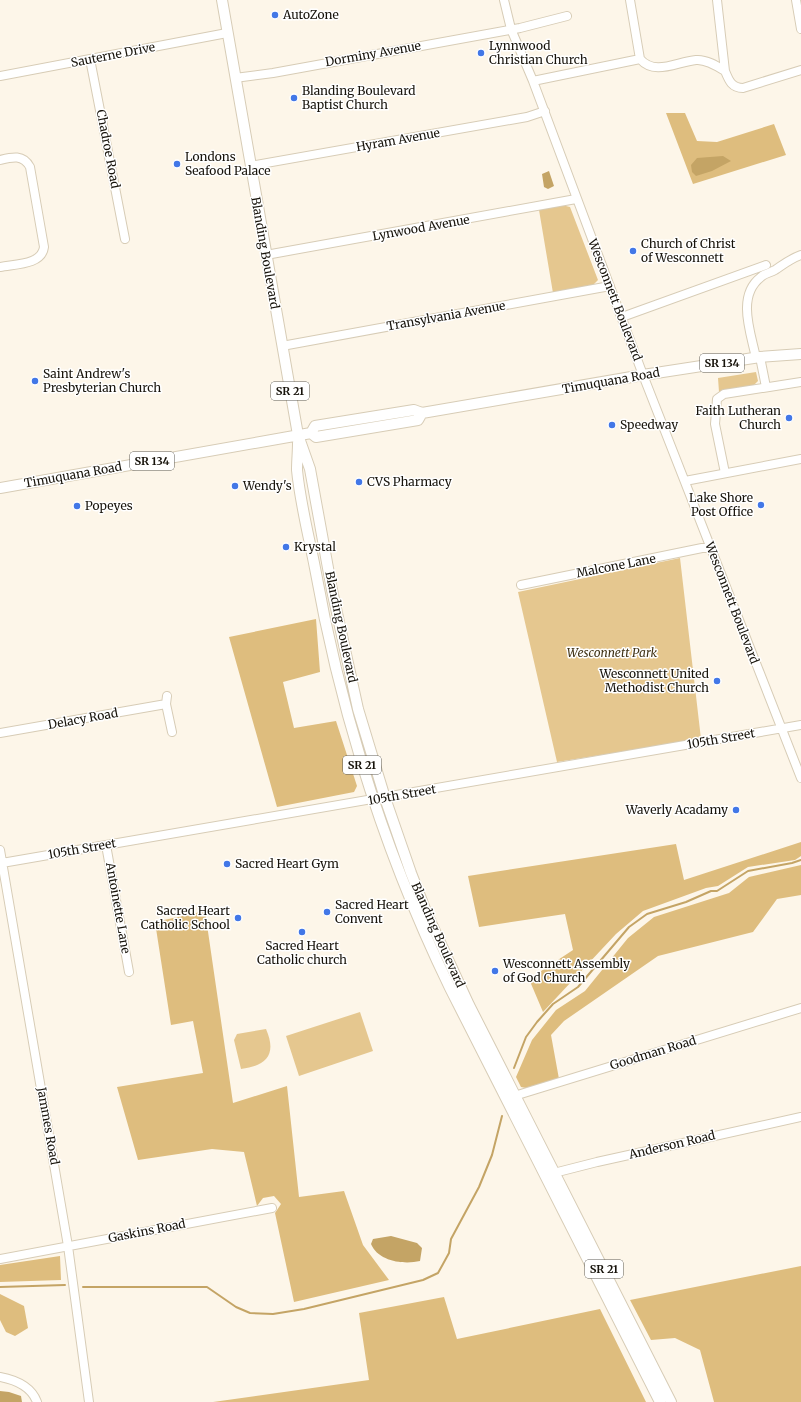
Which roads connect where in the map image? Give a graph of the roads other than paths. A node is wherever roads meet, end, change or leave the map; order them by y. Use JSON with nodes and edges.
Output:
{"nodes":[{"id":1,"x":222,"y":0,"type":"edge"},
{"id":2,"x":504,"y":0,"type":"edge"},
{"id":3,"x":630,"y":0,"type":"edge"},
{"id":4,"x":717,"y":0,"type":"edge"},
{"id":5,"x":796,"y":0,"type":"edge"},
{"id":6,"x":567,"y":16,"type":"dead end"},
{"id":7,"x":512,"y":29,"type":"junction"},
{"id":8,"x":801,"y":30,"type":"edge"},
{"id":9,"x":227,"y":33,"type":"junction"},
{"id":10,"x":640,"y":58,"type":"junction"},
{"id":11,"x":90,"y":59,"type":"junction"},
{"id":12,"x":801,"y":70,"type":"edge"},
{"id":13,"x":725,"y":71,"type":"junction"},
{"id":14,"x":0,"y":76,"type":"edge"},
{"id":15,"x":235,"y":78,"type":"junction"},
{"id":16,"x":533,"y":81,"type":"junction"},
{"id":17,"x":545,"y":111,"type":"junction"},
{"id":18,"x":0,"y":160,"type":"edge"},
{"id":19,"x":250,"y":166,"type":"junction"},
{"id":20,"x":576,"y":199,"type":"junction"},
{"id":21,"x":125,"y":239,"type":"dead end"},
{"id":22,"x":266,"y":255,"type":"junction"},
{"id":23,"x":801,"y":255,"type":"edge"},
{"id":24,"x":766,"y":265,"type":"dead end"},
{"id":25,"x":0,"y":267,"type":"edge"},
{"id":26,"x":610,"y":286,"type":"junction"},
{"id":27,"x":622,"y":317,"type":"junction"},
{"id":28,"x":282,"y":346,"type":"junction"},
{"id":29,"x":801,"y":354,"type":"edge"},
{"id":30,"x":758,"y":357,"type":"junction"},
{"id":31,"x":643,"y":375,"type":"junction"},
{"id":32,"x":801,"y":382,"type":"edge"},
{"id":33,"x":766,"y":387,"type":"junction"},
{"id":34,"x":298,"y":435,"type":"junction"},
{"id":35,"x":801,"y":459,"type":"edge"},
{"id":36,"x":725,"y":473,"type":"junction"},
{"id":37,"x":685,"y":481,"type":"junction"},
{"id":38,"x":0,"y":488,"type":"edge"},
{"id":39,"x":711,"y":548,"type":"junction"},
{"id":40,"x":521,"y":585,"type":"dead end"},
{"id":41,"x":327,"y":629,"type":"junction"},
{"id":42,"x":351,"y":677,"type":"junction"},
{"id":43,"x":338,"y":681,"type":"junction"},
{"id":44,"x":358,"y":709,"type":"junction"},
{"id":45,"x":801,"y":724,"type":"edge"},
{"id":46,"x":781,"y":728,"type":"junction"},
{"id":47,"x":172,"y":732,"type":"dead end"},
{"id":48,"x":0,"y":733,"type":"edge"},
{"id":49,"x":801,"y":778,"type":"edge"},
{"id":50,"x":385,"y":798,"type":"junction"},
{"id":51,"x":373,"y":800,"type":"junction"},
{"id":52,"x":106,"y":845,"type":"junction"},
{"id":53,"x":0,"y":850,"type":"edge"},
{"id":54,"x":2,"y":863,"type":"junction"},
{"id":55,"x":423,"y":916,"type":"junction"},
{"id":56,"x":129,"y":972,"type":"dead end"},
{"id":57,"x":465,"y":1007,"type":"junction"},
{"id":58,"x":801,"y":1008,"type":"edge"},
{"id":59,"x":516,"y":1096,"type":"junction"},
{"id":60,"x":505,"y":1098,"type":"junction"},
{"id":61,"x":801,"y":1117,"type":"edge"},
{"id":62,"x":555,"y":1173,"type":"junction"},
{"id":63,"x":544,"y":1175,"type":"junction"},
{"id":64,"x":272,"y":1208,"type":"dead end"},
{"id":65,"x":68,"y":1246,"type":"junction"},
{"id":66,"x":0,"y":1259,"type":"edge"},
{"id":67,"x":594,"y":1262,"type":"junction"},
{"id":68,"x":624,"y":1332,"type":"junction"},
{"id":69,"x":0,"y":1377,"type":"edge"},
{"id":70,"x":662,"y":1383,"type":"junction"},
{"id":71,"x":37,"y":1402,"type":"edge"},
{"id":72,"x":88,"y":1402,"type":"edge"},
{"id":73,"x":660,"y":1402,"type":"edge"},
{"id":74,"x":671,"y":1402,"type":"edge"}],
"edges":[{"from":1,"to":9,"type":"main road","name":"Blanding Boulevard","number":"SR 21"},
{"from":2,"to":7,"type":"street","name":"Wesconnett Boulevard"},
{"from":3,"to":10,"type":"street"},
{"from":4,"to":13,"type":"street"},
{"from":5,"to":8,"type":"street"},
{"from":6,"to":7,"type":"street","name":"Dorminy Avenue"},
{"from":7,"to":15,"type":"street","name":"Dorminy Avenue"},
{"from":7,"to":16,"type":"street","name":"Wesconnett Boulevard"},
{"from":9,"to":11,"type":"street","name":"Sauterne Drive"},
{"from":9,"to":15,"type":"main road","name":"Blanding Boulevard","number":"SR 21"},
{"from":10,"to":13,"type":"street"},
{"from":10,"to":16,"type":"street"},
{"from":11,"to":14,"type":"street","name":"Sauterne Drive"},
{"from":11,"to":21,"type":"street","name":"Chadroe Road"},
{"from":12,"to":13,"type":"street"},
{"from":15,"to":19,"type":"main road","name":"Blanding Boulevard","number":"SR 21"},
{"from":16,"to":17,"type":"street","name":"Wesconnett Boulevard"},
{"from":17,"to":19,"type":"street","name":"Hyram Avenue"},
{"from":17,"to":20,"type":"street","name":"Wesconnett Boulevard"},
{"from":18,"to":25,"type":"street"},
{"from":19,"to":22,"type":"main road","name":"Blanding Boulevard","number":"SR 21"},
{"from":20,"to":22,"type":"street","name":"Lynwood Avenue"},
{"from":20,"to":26,"type":"street","name":"Wesconnett Boulevard"},
{"from":22,"to":28,"type":"main road","name":"Blanding Boulevard","number":"SR 21"},
{"from":23,"to":30,"type":"street"},
{"from":24,"to":27,"type":"street"},
{"from":26,"to":27,"type":"street","name":"Wesconnett Boulevard"},
{"from":26,"to":28,"type":"street","name":"Transylvania Avenue"},
{"from":27,"to":31,"type":"street","name":"Wesconnett Boulevard"},
{"from":28,"to":34,"type":"main road","name":"Blanding Boulevard","number":"SR 21"},
{"from":29,"to":30,"type":"main road","name":"Timuquana Road","number":"SR 134"},
{"from":30,"to":31,"type":"main road","name":"Timuquana Road","number":"SR 134"},
{"from":30,"to":33,"type":"street"},
{"from":31,"to":34,"type":"main road","name":"Timuquana Road","number":"SR 134"},
{"from":31,"to":37,"type":"street","name":"Wesconnett Boulevard"},
{"from":32,"to":33,"type":"street"},
{"from":33,"to":36,"type":"street"},
{"from":34,"to":38,"type":"main road","name":"Timuquana Road","number":"SR 134"},
{"from":34,"to":41,"type":"main road","name":"Blanding Boulevard","number":"SR 21"},
{"from":34,"to":42,"type":"main road","name":"Blanding Boulevard","number":"SR 21"},
{"from":35,"to":36,"type":"street"},
{"from":36,"to":37,"type":"street"},
{"from":37,"to":39,"type":"street","name":"Wesconnett Boulevard"},
{"from":39,"to":40,"type":"street","name":"Malcone Lane"},
{"from":39,"to":46,"type":"street","name":"Wesconnett Boulevard"},
{"from":41,"to":42,"type":"main road"},
{"from":41,"to":43,"type":"main road","name":"Blanding Boulevard","number":"SR 21"},
{"from":42,"to":44,"type":"main road","name":"Blanding Boulevard","number":"SR 21"},
{"from":43,"to":44,"type":"main road"},
{"from":43,"to":51,"type":"main road","name":"Blanding Boulevard","number":"SR 21"},
{"from":44,"to":50,"type":"main road","name":"Blanding Boulevard","number":"SR 21"},
{"from":45,"to":46,"type":"street","name":"105th Street"},
{"from":46,"to":49,"type":"street","name":"Wesconnett Boulevard"},
{"from":46,"to":50,"type":"street","name":"105th Street"},
{"from":47,"to":48,"type":"street","name":"Delacy Road"},
{"from":50,"to":51,"type":"street","name":"105th Street"},
{"from":50,"to":55,"type":"main road","name":"Blanding Boulevard","number":"SR 21"},
{"from":51,"to":52,"type":"street","name":"105th Street"},
{"from":51,"to":55,"type":"main road","name":"Blanding Boulevard","number":"SR 21"},
{"from":52,"to":54,"type":"street","name":"105th Street"},
{"from":52,"to":56,"type":"street","name":"Antoinette Lane"},
{"from":53,"to":54,"type":"street","name":"Jammes Road"},
{"from":54,"to":65,"type":"street","name":"Jammes Road"},
{"from":55,"to":57,"type":"main road","name":"Blanding Boulevard","number":"SR 21"},
{"from":57,"to":59,"type":"main road","name":"Blanding Boulevard","number":"SR 21"},
{"from":57,"to":60,"type":"main road","name":"Blanding Boulevard","number":"SR 21"},
{"from":58,"to":59,"type":"street","name":"Goodman Road"},
{"from":59,"to":60,"type":"street","name":"Goodman Road"},
{"from":59,"to":62,"type":"main road","name":"Blanding Boulevard","number":"SR 21"},
{"from":60,"to":63,"type":"main road","name":"Blanding Boulevard","number":"SR 21"},
{"from":61,"to":62,"type":"street","name":"Anderson Road"},
{"from":62,"to":63,"type":"street","name":"Anderson Road"},
{"from":62,"to":67,"type":"main road","name":"Blanding Boulevard","number":"SR 21"},
{"from":63,"to":67,"type":"main road","name":"Blanding Boulevard","number":"SR 21"},
{"from":64,"to":65,"type":"street","name":"Gaskins Road"},
{"from":65,"to":66,"type":"street","name":"Gaskins Road"},
{"from":65,"to":72,"type":"street","name":"Jammes Road"},
{"from":67,"to":68,"type":"main road","name":"Blanding Boulevard","number":"SR 21"},
{"from":67,"to":70,"type":"main road","name":"Blanding Boulevard","number":"SR 21"},
{"from":68,"to":70,"type":"main road"},
{"from":68,"to":73,"type":"main road","name":"Blanding Boulevard","number":"SR 21"},
{"from":69,"to":71,"type":"street"},
{"from":70,"to":74,"type":"main road","name":"Blanding Boulevard","number":"SR 21"}]}
